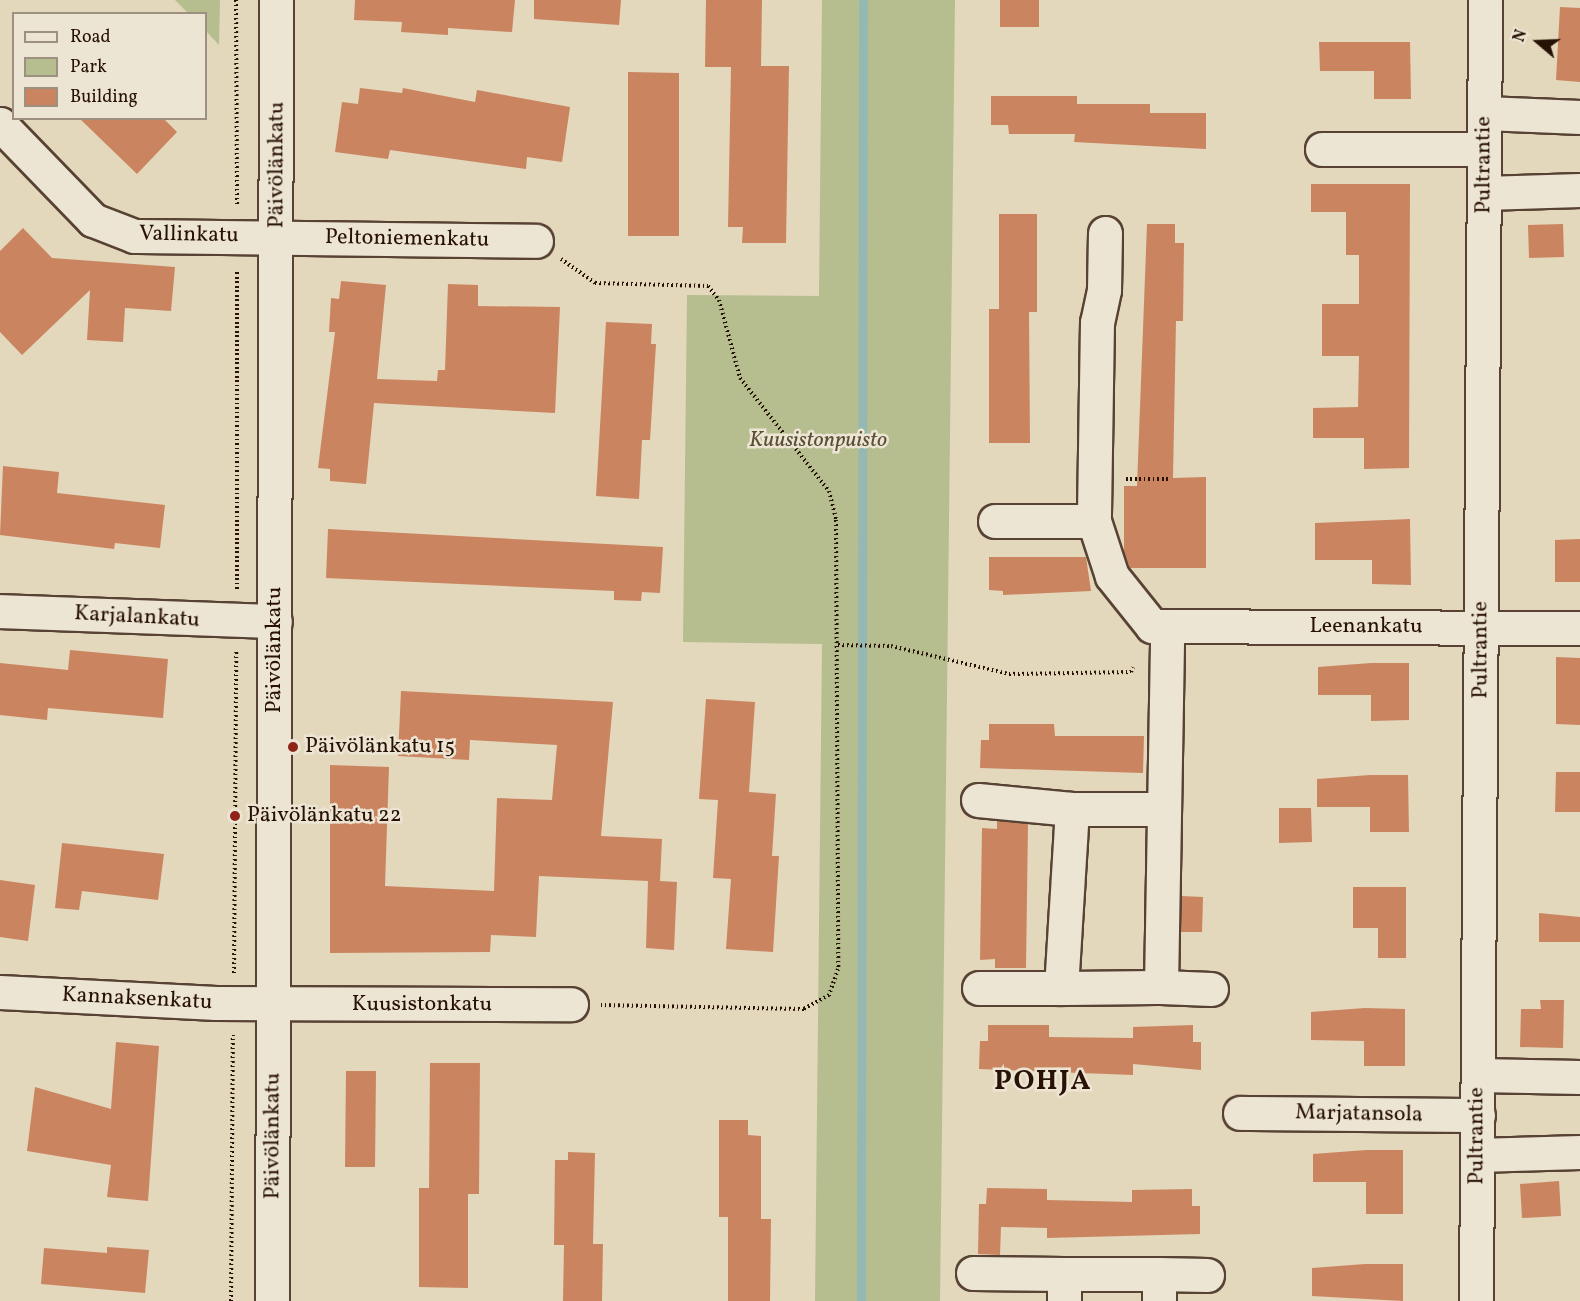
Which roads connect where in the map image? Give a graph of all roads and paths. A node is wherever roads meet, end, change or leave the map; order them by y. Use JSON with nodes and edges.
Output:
{"nodes":[{"id":1,"x":276,"y":0,"type":"edge"},
{"id":2,"x":1485,"y":0,"type":"edge"},
{"id":3,"x":1485,"y":113,"type":"junction"},
{"id":4,"x":1580,"y":117,"type":"edge"},
{"id":5,"x":0,"y":124,"type":"edge"},
{"id":6,"x":1322,"y":148,"type":"dead end"},
{"id":7,"x":1484,"y":149,"type":"junction"},
{"id":8,"x":1580,"y":190,"type":"edge"},
{"id":9,"x":1484,"y":193,"type":"junction"},
{"id":10,"x":1105,"y":233,"type":"dead end"},
{"id":11,"x":277,"y":237,"type":"junction"},
{"id":12,"x":536,"y":241,"type":"joint"},
{"id":13,"x":1095,"y":478,"type":"junction"},
{"id":14,"x":1169,"y":479,"type":"dead end"},
{"id":15,"x":995,"y":521,"type":"dead end"},
{"id":16,"x":1094,"y":521,"type":"junction"},
{"id":17,"x":0,"y":611,"type":"edge"},
{"id":18,"x":275,"y":621,"type":"junction"},
{"id":19,"x":1160,"y":626,"type":"junction"},
{"id":20,"x":1481,"y":627,"type":"junction"},
{"id":21,"x":1580,"y":628,"type":"edge"},
{"id":22,"x":838,"y":645,"type":"junction"},
{"id":23,"x":978,"y":800,"type":"dead end"},
{"id":24,"x":1072,"y":809,"type":"junction"},
{"id":25,"x":1163,"y":809,"type":"junction"},
{"id":26,"x":1161,"y":987,"type":"junction"},
{"id":27,"x":979,"y":988,"type":"dead end"},
{"id":28,"x":1061,"y":988,"type":"junction"},
{"id":29,"x":1211,"y":988,"type":"dead end"},
{"id":30,"x":0,"y":992,"type":"edge"},
{"id":31,"x":273,"y":1004,"type":"junction"},
{"id":32,"x":571,"y":1004,"type":"joint"},
{"id":33,"x":1478,"y":1075,"type":"junction"},
{"id":34,"x":1580,"y":1077,"type":"edge"},
{"id":35,"x":1240,"y":1113,"type":"dead end"},
{"id":36,"x":1478,"y":1115,"type":"junction"},
{"id":37,"x":1580,"y":1152,"type":"edge"},
{"id":38,"x":1477,"y":1155,"type":"junction"},
{"id":39,"x":973,"y":1274,"type":"dead end"},
{"id":40,"x":1207,"y":1275,"type":"dead end"},
{"id":41,"x":1064,"y":1287,"type":"edge"},
{"id":42,"x":1159,"y":1288,"type":"edge"},
{"id":43,"x":272,"y":1301,"type":"edge"},
{"id":44,"x":1476,"y":1301,"type":"edge"}],
"edges":[{"from":1,"to":11,"type":"street","name":"Päivölänkatu"},
{"from":2,"to":3,"type":"street","name":"Pultrantie"},
{"from":3,"to":4,"type":"street"},
{"from":3,"to":7,"type":"street","name":"Pultrantie"},
{"from":5,"to":11,"type":"street","name":"Vallinkatu"},
{"from":6,"to":7,"type":"street"},
{"from":7,"to":9,"type":"street","name":"Pultrantie"},
{"from":8,"to":9,"type":"street"},
{"from":9,"to":20,"type":"street","name":"Pultrantie"},
{"from":10,"to":13,"type":"street"},
{"from":11,"to":12,"type":"street","name":"Peltoniemenkatu"},
{"from":11,"to":18,"type":"street","name":"Päivölänkatu"},
{"from":12,"to":22,"type":"path"},
{"from":13,"to":14,"type":"path"},
{"from":13,"to":16,"type":"street"},
{"from":15,"to":16,"type":"street"},
{"from":16,"to":19,"type":"street"},
{"from":17,"to":18,"type":"street","name":"Karjalankatu"},
{"from":18,"to":31,"type":"street","name":"Päivölänkatu"},
{"from":19,"to":20,"type":"street","name":"Leenankatu"},
{"from":19,"to":22,"type":"path"},
{"from":19,"to":25,"type":"street"},
{"from":20,"to":21,"type":"street","name":"Leenankatu"},
{"from":20,"to":33,"type":"street","name":"Pultrantie"},
{"from":22,"to":32,"type":"path"},
{"from":23,"to":24,"type":"street"},
{"from":24,"to":25,"type":"street"},
{"from":24,"to":28,"type":"street"},
{"from":25,"to":26,"type":"street"},
{"from":26,"to":28,"type":"street"},
{"from":26,"to":29,"type":"street"},
{"from":27,"to":28,"type":"street"},
{"from":30,"to":31,"type":"street","name":"Kannaksenkatu"},
{"from":31,"to":32,"type":"street","name":"Kuusistonkatu"},
{"from":31,"to":43,"type":"street","name":"Päivölänkatu"},
{"from":33,"to":34,"type":"street"},
{"from":33,"to":36,"type":"street","name":"Pultrantie"},
{"from":35,"to":36,"type":"street","name":"Marjatansola"},
{"from":36,"to":38,"type":"street","name":"Pultrantie"},
{"from":37,"to":38,"type":"street"},
{"from":38,"to":44,"type":"street","name":"Pultrantie"},
{"from":39,"to":41,"type":"street"},
{"from":40,"to":42,"type":"street"},
{"from":41,"to":42,"type":"street"}]}
